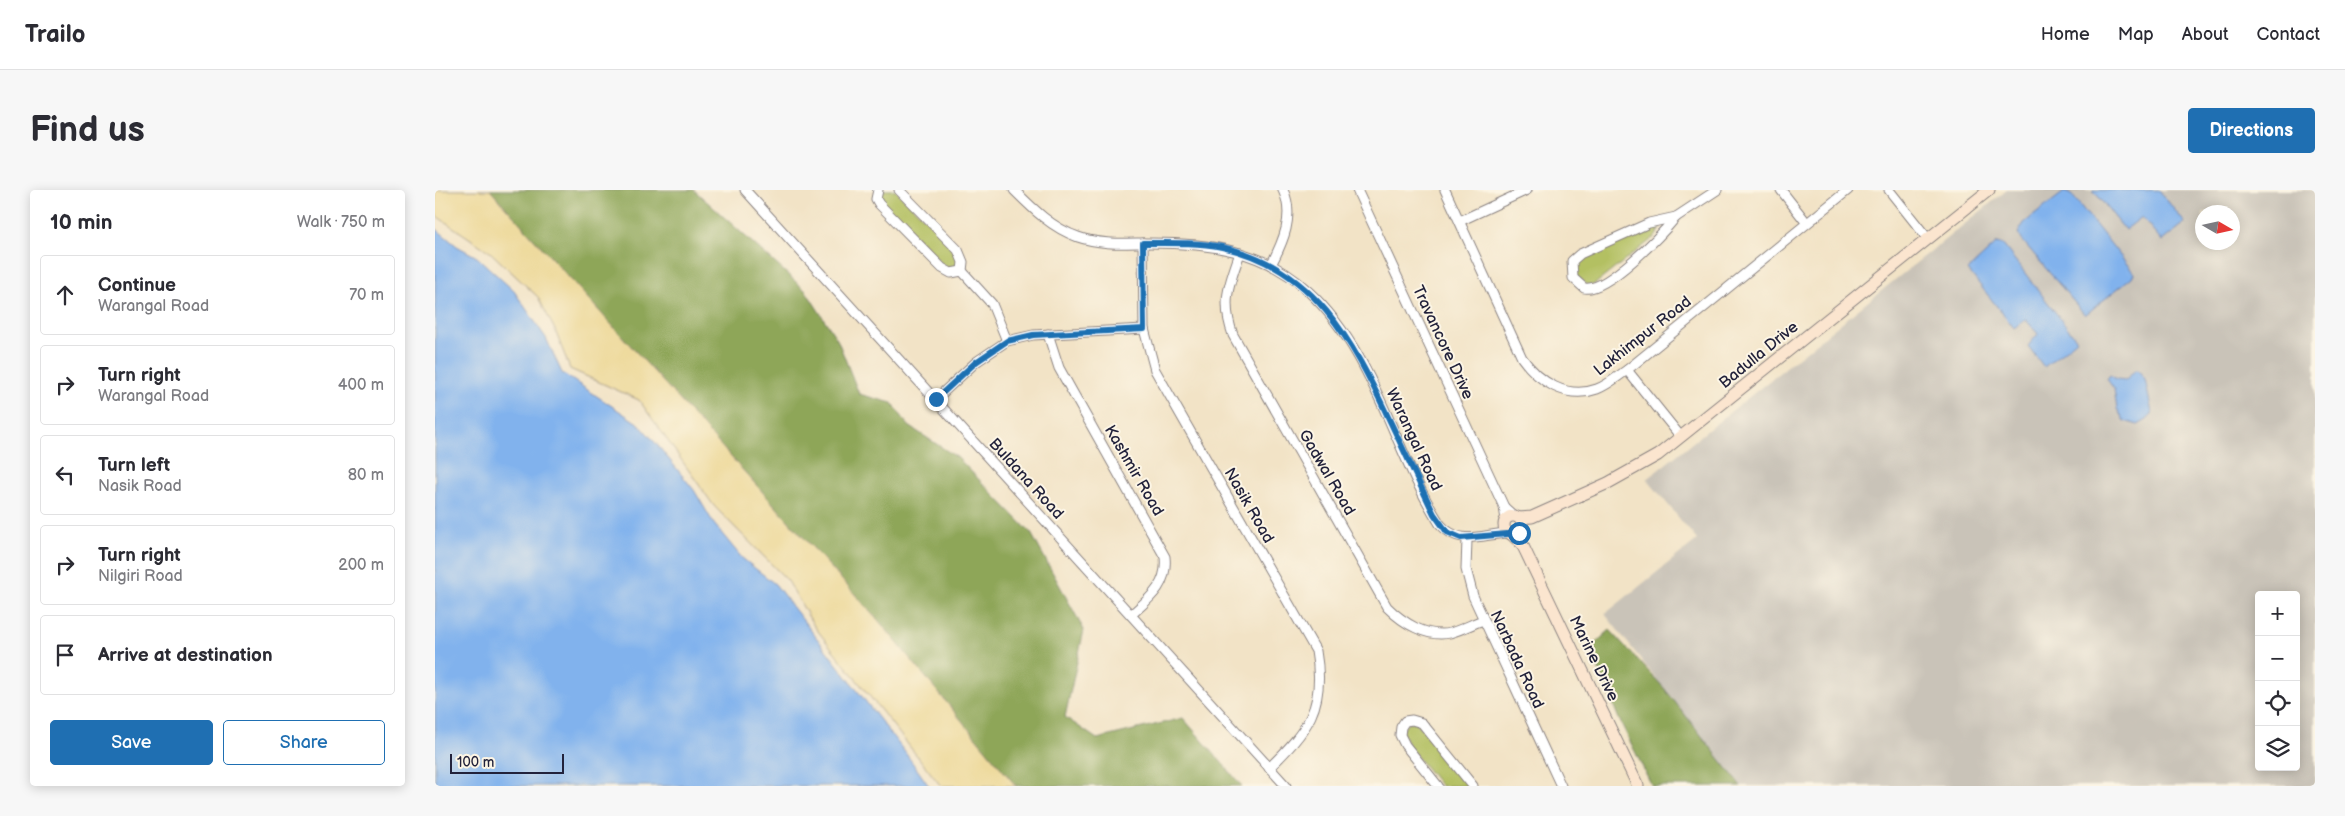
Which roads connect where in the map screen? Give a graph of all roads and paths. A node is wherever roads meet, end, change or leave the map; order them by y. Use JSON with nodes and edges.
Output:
{"nodes":[{"id":1,"x":745,"y":190,"type":"edge"},
{"id":2,"x":878,"y":190,"type":"edge"},
{"id":3,"x":899,"y":190,"type":"edge"},
{"id":4,"x":1014,"y":190,"type":"edge"},
{"id":5,"x":1283,"y":190,"type":"edge"},
{"id":6,"x":1357,"y":190,"type":"edge"},
{"id":7,"x":1445,"y":190,"type":"edge"},
{"id":8,"x":1527,"y":190,"type":"edge"},
{"id":9,"x":1717,"y":190,"type":"edge"},
{"id":10,"x":1781,"y":190,"type":"edge"},
{"id":11,"x":1848,"y":190,"type":"edge"},
{"id":12,"x":1889,"y":190,"type":"edge"},
{"id":13,"x":1989,"y":190,"type":"edge"},
{"id":14,"x":1676,"y":217,"type":"junction"},
{"id":15,"x":1460,"y":220,"type":"junction"},
{"id":16,"x":1806,"y":222,"type":"junction"},
{"id":17,"x":1928,"y":239,"type":"junction"},
{"id":18,"x":1143,"y":243,"type":"junction"},
{"id":19,"x":1240,"y":253,"type":"junction"},
{"id":20,"x":1271,"y":264,"type":"junction"},
{"id":21,"x":962,"y":271,"type":"junction"},
{"id":22,"x":1144,"y":329,"type":"junction"},
{"id":23,"x":1048,"y":334,"type":"junction"},
{"id":24,"x":1007,"y":341,"type":"junction"},
{"id":25,"x":1627,"y":370,"type":"junction"},
{"id":26,"x":936,"y":399,"type":"junction"},
{"id":27,"x":1681,"y":437,"type":"junction"},
{"id":28,"x":1513,"y":525,"type":"junction"},
{"id":29,"x":1467,"y":540,"type":"junction"},
{"id":30,"x":1131,"y":615,"type":"junction"},
{"id":31,"x":1483,"y":620,"type":"junction"},
{"id":32,"x":1269,"y":768,"type":"junction"},
{"id":33,"x":1286,"y":786,"type":"edge"},
{"id":34,"x":1438,"y":786,"type":"edge"},
{"id":35,"x":1473,"y":786,"type":"edge"},
{"id":36,"x":1561,"y":786,"type":"edge"},
{"id":37,"x":1638,"y":786,"type":"edge"}],
"edges":[{"from":1,"to":26,"type":"street","name":"Buldana Road"},
{"from":2,"to":21,"type":"street"},
{"from":3,"to":21,"type":"street"},
{"from":4,"to":18,"type":"street","name":"Warangal Road"},
{"from":5,"to":20,"type":"street"},
{"from":6,"to":28,"type":"street","name":"Travancore Drive"},
{"from":7,"to":15,"type":"street","name":"Lakhimpur Road"},
{"from":8,"to":15,"type":"street"},
{"from":9,"to":14,"type":"street"},
{"from":10,"to":16,"type":"street"},
{"from":11,"to":16,"type":"street","name":"Lakhimpur Road"},
{"from":12,"to":17,"type":"street"},
{"from":13,"to":17,"type":"street","name":"Badulla Drive"},
{"from":14,"to":14,"type":"street"},
{"from":15,"to":25,"type":"street","name":"Lakhimpur Road"},
{"from":16,"to":25,"type":"street","name":"Lakhimpur Road"},
{"from":17,"to":27,"type":"street","name":"Badulla Drive"},
{"from":18,"to":19,"type":"street","name":"Warangal Road"},
{"from":18,"to":22,"type":"street","name":"Nasik Road"},
{"from":19,"to":20,"type":"street","name":"Warangal Road"},
{"from":19,"to":31,"type":"street","name":"Gadwal Road"},
{"from":20,"to":29,"type":"street","name":"Warangal Road"},
{"from":21,"to":24,"type":"street"},
{"from":22,"to":23,"type":"street"},
{"from":22,"to":32,"type":"street","name":"Nasik Road"},
{"from":23,"to":24,"type":"street"},
{"from":23,"to":30,"type":"street","name":"Kashmir Road"},
{"from":24,"to":26,"type":"street"},
{"from":25,"to":27,"type":"street"},
{"from":26,"to":30,"type":"street","name":"Buldana Road"},
{"from":27,"to":28,"type":"street","name":"Badulla Drive"},
{"from":28,"to":29,"type":"street"},
{"from":28,"to":37,"type":"street","name":"Marine Drive"},
{"from":29,"to":31,"type":"street","name":"Narbada Road"},
{"from":30,"to":32,"type":"street","name":"Buldana Road"},
{"from":31,"to":36,"type":"street","name":"Narbada Road"},
{"from":32,"to":33,"type":"street","name":"Buldana Road"},
{"from":34,"to":35,"type":"street"}]}
